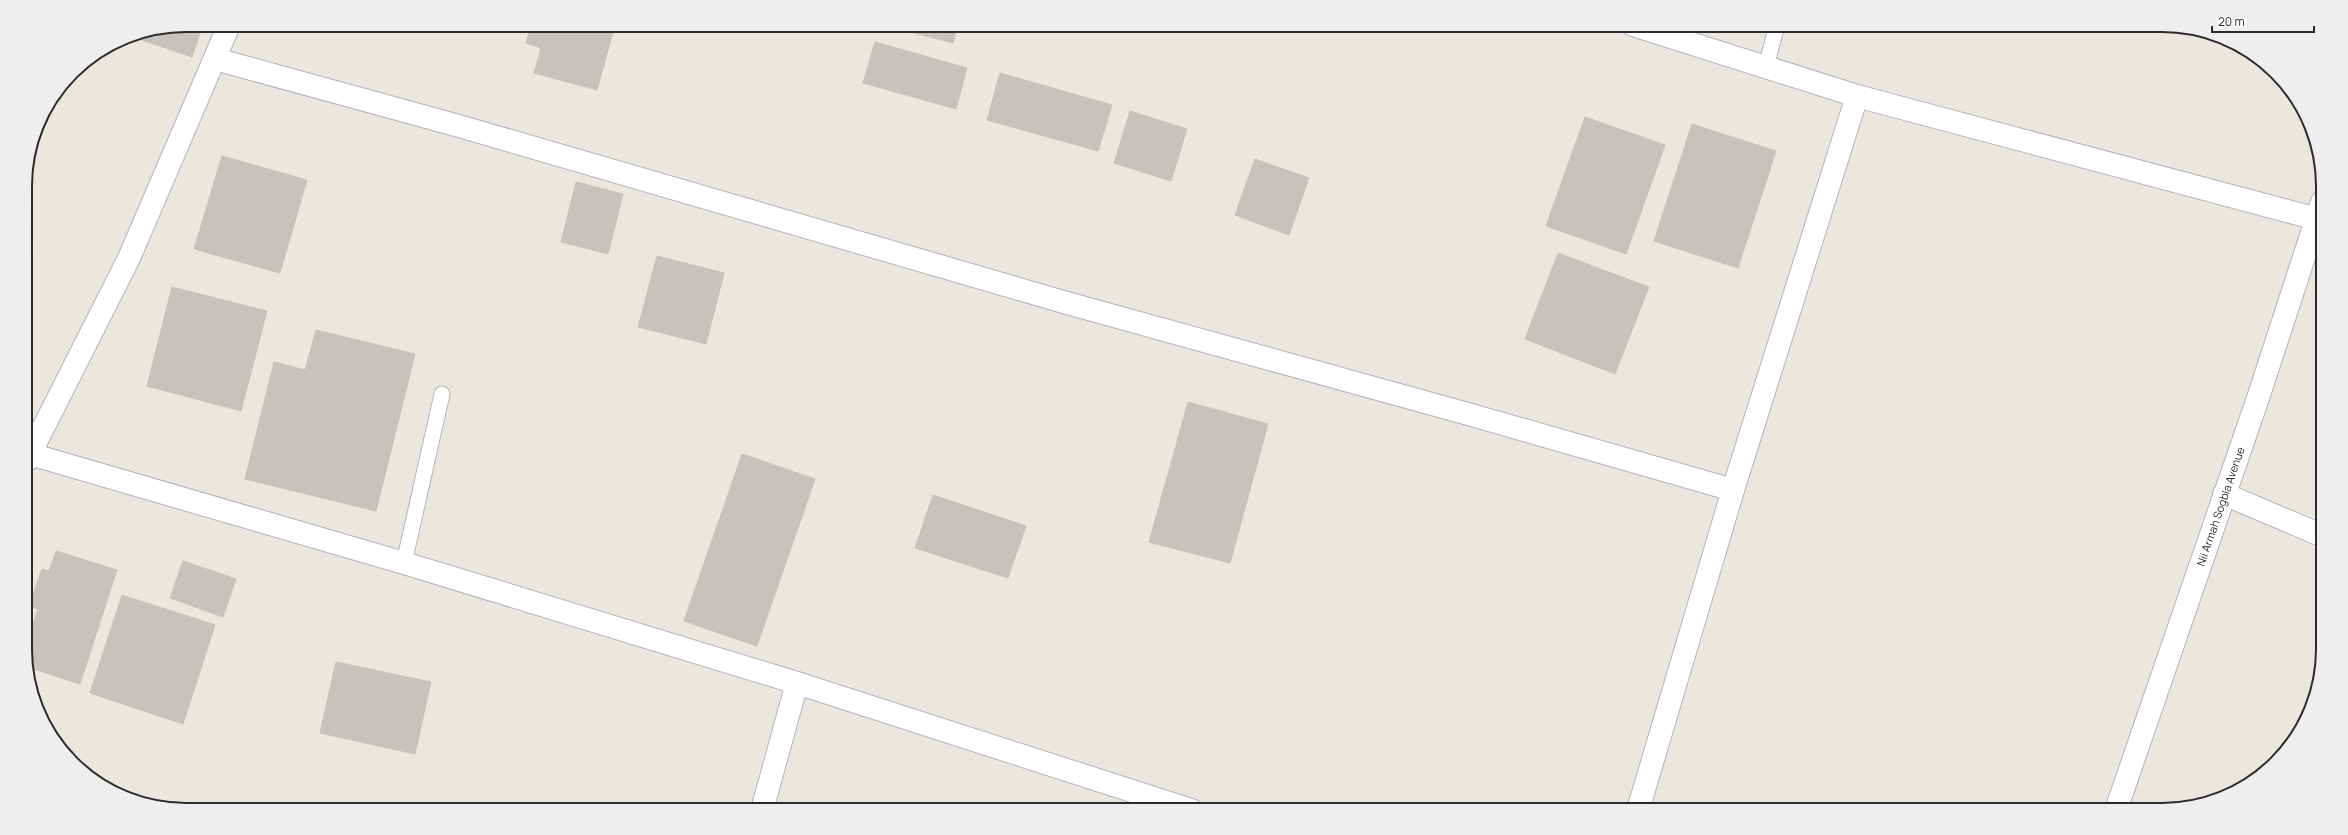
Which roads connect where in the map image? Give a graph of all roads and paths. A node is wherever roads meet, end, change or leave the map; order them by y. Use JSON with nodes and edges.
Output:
{"nodes":[{"id":1,"x":226,"y":32,"type":"edge"},
{"id":2,"x":1655,"y":32,"type":"edge"},
{"id":3,"x":1775,"y":32,"type":"edge"},
{"id":4,"x":215,"y":59,"type":"junction"},
{"id":5,"x":1766,"y":67,"type":"junction"},
{"id":6,"x":1857,"y":96,"type":"junction"},
{"id":7,"x":2316,"y":209,"type":"edge"},
{"id":8,"x":2316,"y":222,"type":"edge"},
{"id":9,"x":442,"y":394,"type":"dead end"},
{"id":10,"x":32,"y":449,"type":"edge"},
{"id":11,"x":32,"y":458,"type":"edge"},
{"id":12,"x":1733,"y":490,"type":"junction"},
{"id":13,"x":2224,"y":494,"type":"junction"},
{"id":14,"x":2316,"y":533,"type":"edge"},
{"id":15,"x":404,"y":562,"type":"junction"},
{"id":16,"x":797,"y":683,"type":"junction"},
{"id":17,"x":764,"y":803,"type":"edge"},
{"id":18,"x":1169,"y":803,"type":"edge"},
{"id":19,"x":1640,"y":803,"type":"edge"},
{"id":20,"x":2118,"y":803,"type":"edge"}],
"edges":[{"from":1,"to":4,"type":"street"},
{"from":2,"to":5,"type":"street"},
{"from":3,"to":5,"type":"lane"},
{"from":4,"to":10,"type":"street"},
{"from":4,"to":12,"type":"street"},
{"from":5,"to":6,"type":"street"},
{"from":6,"to":7,"type":"street"},
{"from":6,"to":12,"type":"street"},
{"from":8,"to":13,"type":"street","name":"Nii Armah Sogbla Avenue"},
{"from":9,"to":15,"type":"lane"},
{"from":11,"to":15,"type":"street"},
{"from":12,"to":19,"type":"street"},
{"from":13,"to":14,"type":"street"},
{"from":13,"to":20,"type":"street","name":"Nii Armah Sogbla Avenue"},
{"from":15,"to":16,"type":"street"},
{"from":16,"to":17,"type":"street"},
{"from":16,"to":18,"type":"street"}]}
